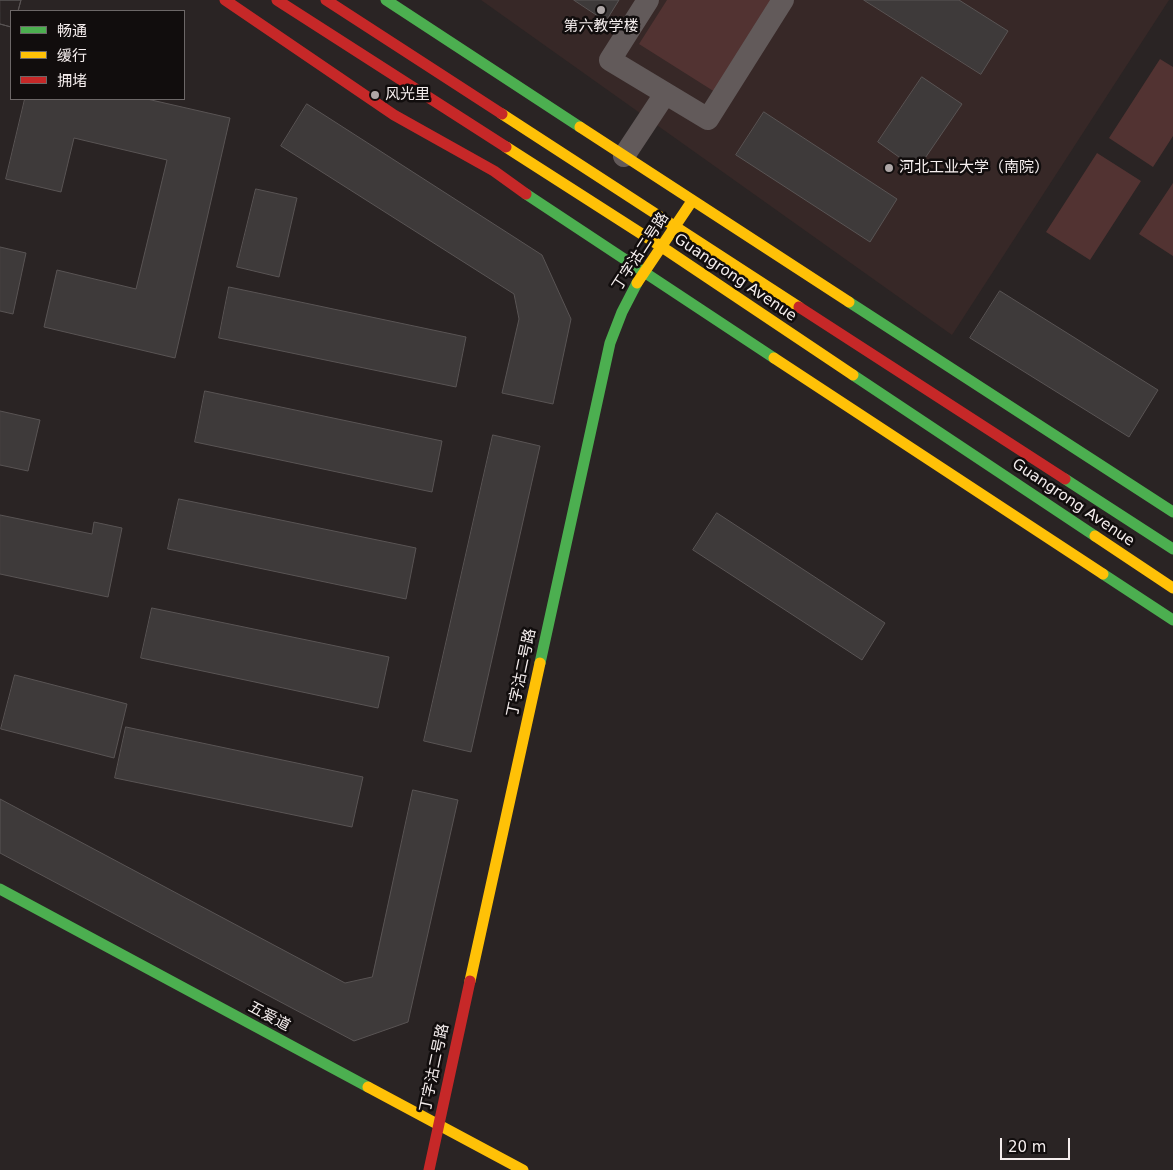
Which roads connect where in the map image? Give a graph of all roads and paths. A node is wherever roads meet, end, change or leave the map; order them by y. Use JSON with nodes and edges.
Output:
{"nodes":[{"id":1,"x":225,"y":0,"type":"edge"},
{"id":2,"x":277,"y":0,"type":"edge"},
{"id":3,"x":326,"y":0,"type":"edge"},
{"id":4,"x":386,"y":0,"type":"edge"},
{"id":5,"x":648,"y":0,"type":"edge"},
{"id":6,"x":783,"y":0,"type":"edge"},
{"id":7,"x":664,"y":94,"type":"junction"},
{"id":8,"x":624,"y":156,"type":"junction"},
{"id":9,"x":692,"y":201,"type":"junction"},
{"id":10,"x":675,"y":225,"type":"junction"},
{"id":11,"x":662,"y":247,"type":"junction"},
{"id":12,"x":644,"y":272,"type":"junction"},
{"id":13,"x":1173,"y":512,"type":"edge"},
{"id":14,"x":1173,"y":549,"type":"edge"},
{"id":15,"x":1173,"y":588,"type":"edge"},
{"id":16,"x":1173,"y":620,"type":"edge"},
{"id":17,"x":0,"y":889,"type":"edge"},
{"id":18,"x":438,"y":1125,"type":"junction"},
{"id":19,"x":429,"y":1170,"type":"edge"},
{"id":20,"x":523,"y":1170,"type":"edge"}],
"edges":[{"from":1,"to":12,"type":"main road"},
{"from":2,"to":11,"type":"main road","name":"Guangrong Avenue"},
{"from":3,"to":10,"type":"main road","name":"Guangrong Avenue"},
{"from":4,"to":8,"type":"main road"},
{"from":5,"to":7,"type":"street"},
{"from":6,"to":7,"type":"street"},
{"from":7,"to":8,"type":"street"},
{"from":8,"to":9,"type":"main road"},
{"from":9,"to":10,"type":"main road","name":"丁字沽二号路"},
{"from":9,"to":13,"type":"main road"},
{"from":10,"to":11,"type":"main road","name":"丁字沽二号路"},
{"from":10,"to":14,"type":"main road","name":"Guangrong Avenue"},
{"from":11,"to":12,"type":"main road","name":"丁字沽二号路"},
{"from":11,"to":15,"type":"main road","name":"Guangrong Avenue"},
{"from":12,"to":16,"type":"main road"},
{"from":12,"to":18,"type":"main road","name":"丁字沽二号路"},
{"from":17,"to":18,"type":"main road","name":"五爱道"},
{"from":18,"to":19,"type":"main road","name":"丁字沽二号路"},
{"from":18,"to":20,"type":"main road","name":"五爱道"}]}
